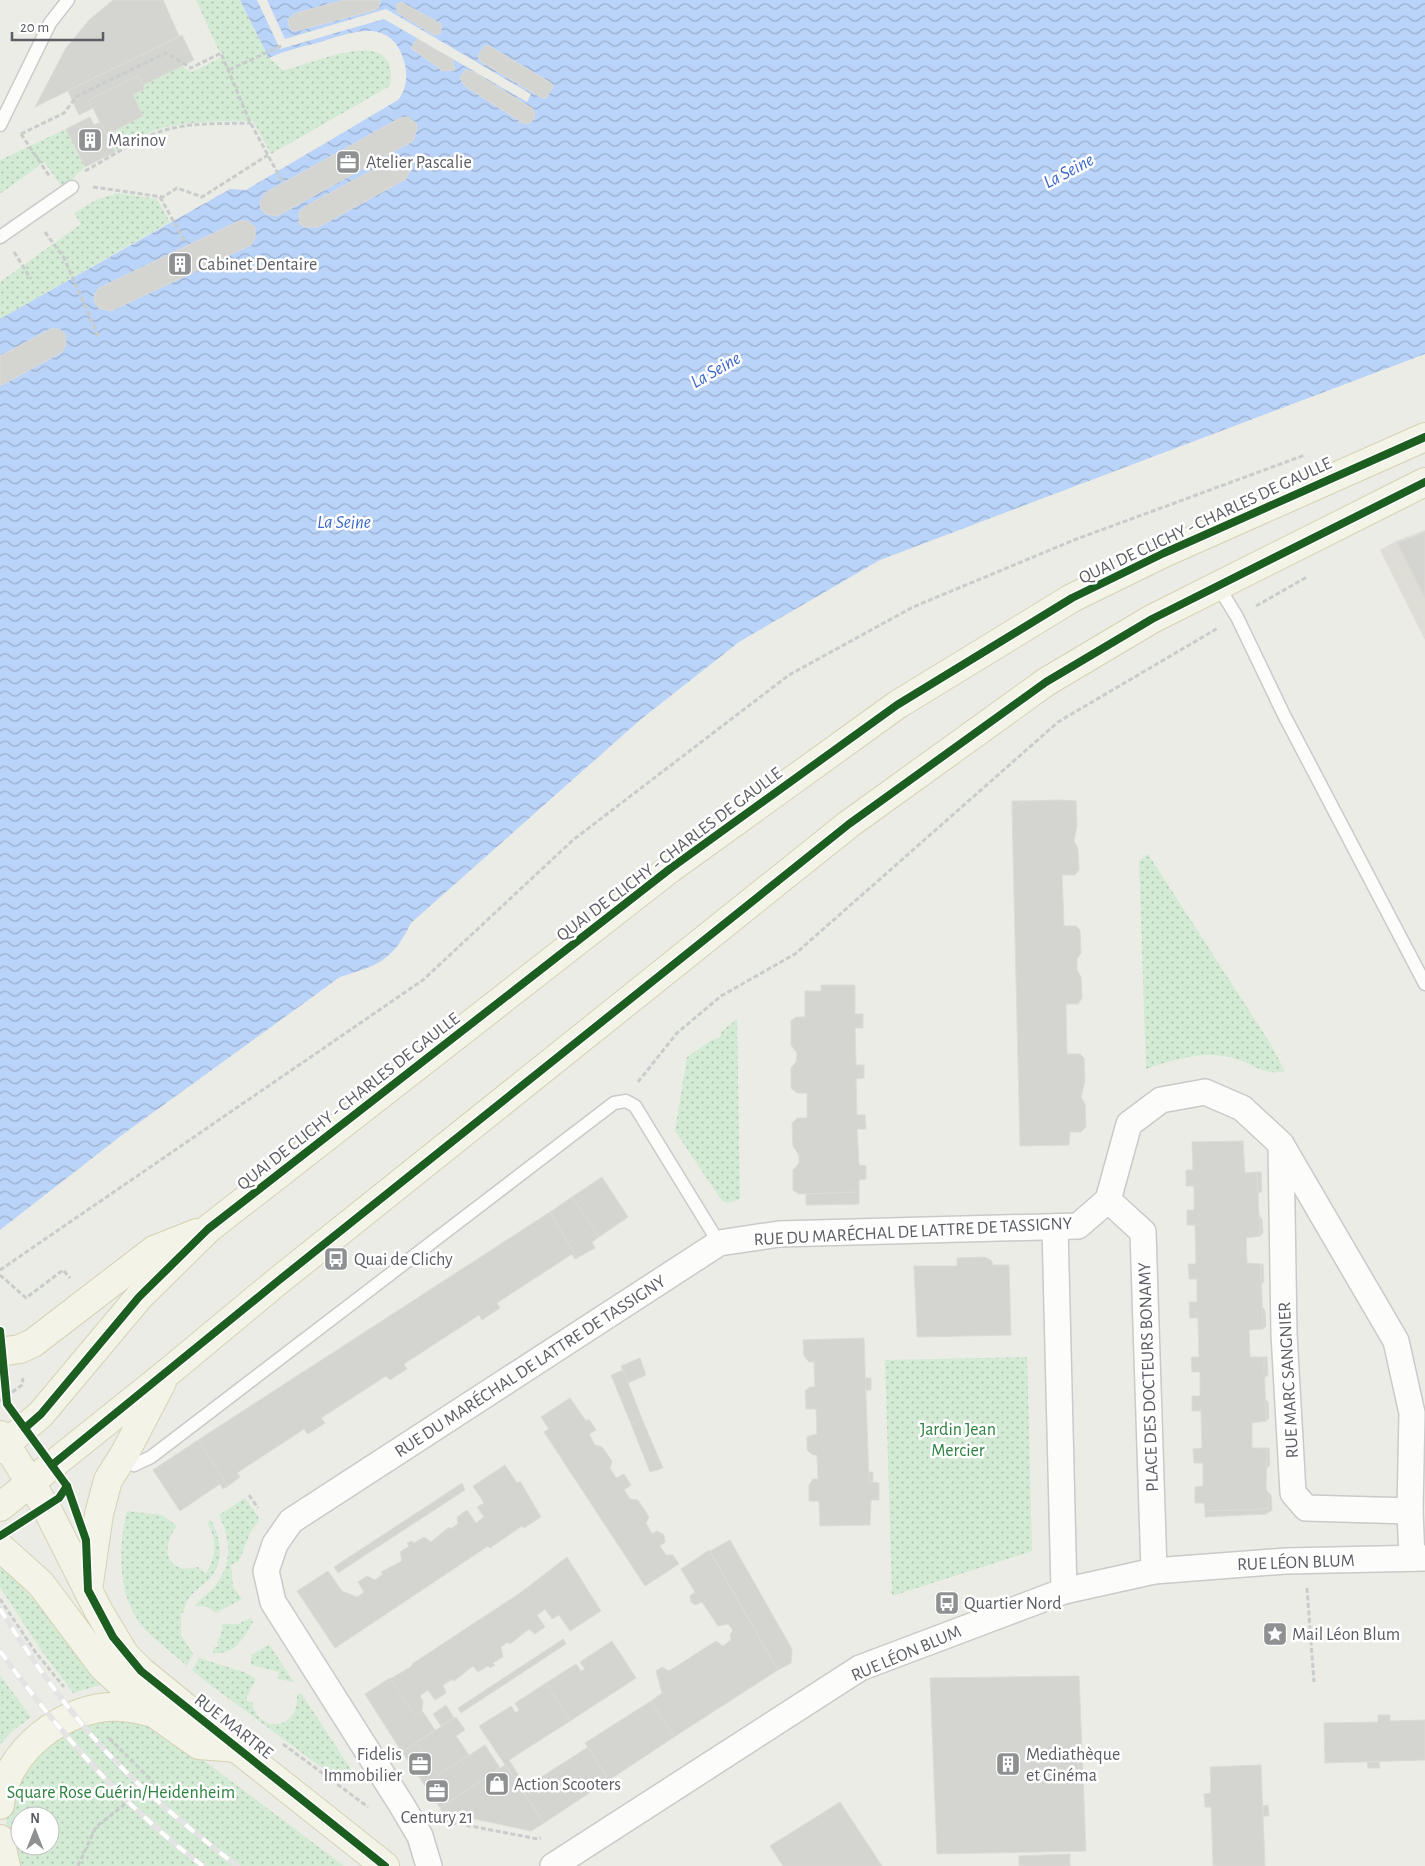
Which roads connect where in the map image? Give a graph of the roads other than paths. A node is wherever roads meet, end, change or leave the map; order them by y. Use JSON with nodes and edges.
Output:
{"nodes":[{"id":1,"x":68,"y":0,"type":"edge"},
{"id":2,"x":0,"y":125,"type":"edge"},
{"id":3,"x":69,"y":188,"type":"road end"},
{"id":4,"x":1,"y":237,"type":"edge"},
{"id":5,"x":1425,"y":437,"type":"edge"},
{"id":6,"x":1425,"y":482,"type":"edge"},
{"id":7,"x":1218,"y":586,"type":"junction"},
{"id":8,"x":1425,"y":984,"type":"edge"},
{"id":9,"x":1281,"y":1144,"type":"junction"},
{"id":10,"x":1108,"y":1200,"type":"junction"},
{"id":11,"x":1055,"y":1227,"type":"junction"},
{"id":12,"x":208,"y":1229,"type":"junction"},
{"id":13,"x":719,"y":1243,"type":"junction"},
{"id":14,"x":1,"y":1352,"type":"edge"},
{"id":15,"x":166,"y":1374,"type":"junction"},
{"id":16,"x":1418,"y":1416,"type":"edge"},
{"id":17,"x":2,"y":1442,"type":"edge"},
{"id":18,"x":125,"y":1453,"type":"junction"},
{"id":19,"x":0,"y":1473,"type":"edge"},
{"id":20,"x":32,"y":1483,"type":"junction"},
{"id":21,"x":0,"y":1507,"type":"edge"},
{"id":22,"x":1410,"y":1511,"type":"junction"},
{"id":23,"x":0,"y":1546,"type":"edge"},
{"id":24,"x":1419,"y":1558,"type":"edge"},
{"id":25,"x":1154,"y":1570,"type":"junction"},
{"id":26,"x":88,"y":1590,"type":"junction"},
{"id":27,"x":1064,"y":1591,"type":"junction"},
{"id":28,"x":154,"y":1713,"type":"junction"},
{"id":29,"x":237,"y":1748,"type":"junction"},
{"id":30,"x":0,"y":1805,"type":"edge"},
{"id":31,"x":0,"y":1839,"type":"edge"},
{"id":32,"x":6,"y":1866,"type":"edge"},
{"id":33,"x":385,"y":1866,"type":"edge"},
{"id":34,"x":429,"y":1866,"type":"edge"},
{"id":35,"x":553,"y":1866,"type":"edge"}],
"edges":[{"from":1,"to":2,"type":"lane"},
{"from":3,"to":4,"type":"lane"},
{"from":5,"to":12,"type":"main road","name":"QUAI DE CLICHY - CHARLES DE GAULLE"},
{"from":6,"to":7,"type":"main road"},
{"from":7,"to":8,"type":"lane"},
{"from":7,"to":15,"type":"main road"},
{"from":9,"to":10,"type":"street"},
{"from":9,"to":16,"type":"street"},
{"from":9,"to":22,"type":"street","name":"RUE MARC SANGNIER"},
{"from":10,"to":11,"type":"street","name":"RUE DU MARÉCHAL DE LATTRE DE TASSIGNY"},
{"from":10,"to":25,"type":"street","name":"PLACE DES DOCTEURS BONAMY"},
{"from":11,"to":13,"type":"street","name":"RUE DU MARÉCHAL DE LATTRE DE TASSIGNY"},
{"from":11,"to":27,"type":"street"},
{"from":12,"to":14,"type":"main road"},
{"from":12,"to":17,"type":"main road","name":"QUAI DE CLICHY - CHARLES DE GAULLE"},
{"from":13,"to":18,"type":"lane"},
{"from":13,"to":34,"type":"street","name":"RUE DU MARÉCHAL DE LATTRE DE TASSIGNY"},
{"from":15,"to":18,"type":"main road"},
{"from":15,"to":20,"type":"main road"},
{"from":16,"to":22,"type":"street"},
{"from":17,"to":20,"type":"main road","name":"RUE MARTRE"},
{"from":18,"to":26,"type":"main road"},
{"from":19,"to":20,"type":"main road"},
{"from":20,"to":21,"type":"main road"},
{"from":20,"to":26,"type":"main road","name":"RUE MARTRE"},
{"from":22,"to":24,"type":"street"},
{"from":23,"to":28,"type":"main road"},
{"from":24,"to":25,"type":"street","name":"RUE LÉON BLUM"},
{"from":25,"to":27,"type":"street","name":"RUE LÉON BLUM"},
{"from":26,"to":29,"type":"main road","name":"RUE MARTRE"},
{"from":27,"to":35,"type":"street","name":"RUE LÉON BLUM"},
{"from":28,"to":29,"type":"main road"},
{"from":28,"to":30,"type":"main road"},
{"from":29,"to":33,"type":"main road","name":"RUE MARTRE"},
{"from":31,"to":32,"type":"main road"}]}
